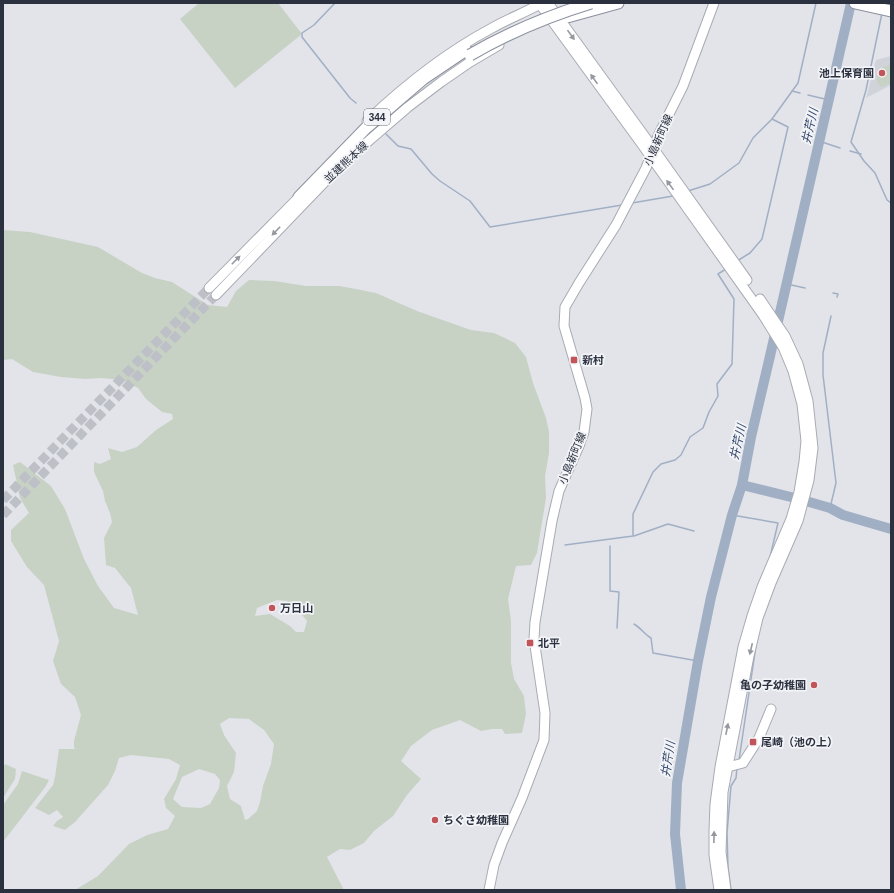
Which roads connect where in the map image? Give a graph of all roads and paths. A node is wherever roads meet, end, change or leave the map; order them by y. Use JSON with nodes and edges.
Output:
{"nodes":[{"id":1,"x":542,"y":3,"type":"edge"},
{"id":2,"x":570,"y":3,"type":"edge"},
{"id":3,"x":591,"y":3,"type":"edge"},
{"id":4,"x":618,"y":3,"type":"edge"},
{"id":5,"x":714,"y":3,"type":"edge"},
{"id":6,"x":855,"y":3,"type":"edge"},
{"id":7,"x":891,"y":11,"type":"edge"},
{"id":8,"x":556,"y":20,"type":"junction"},
{"id":9,"x":468,"y":52,"type":"junction"},
{"id":10,"x":654,"y":148,"type":"junction"},
{"id":11,"x":650,"y":157,"type":"junction"},
{"id":12,"x":343,"y":163,"type":"junction"},
{"id":13,"x":299,"y":197,"type":"junction"},
{"id":14,"x":209,"y":288,"type":"tunnel mouth"},
{"id":15,"x":751,"y":292,"type":"junction"},
{"id":16,"x":216,"y":295,"type":"tunnel mouth"},
{"id":17,"x":794,"y":520,"type":"junction"},
{"id":18,"x":771,"y":709,"type":"dead end"},
{"id":19,"x":728,"y":767,"type":"junction"},
{"id":20,"x":489,"y":890,"type":"edge"},
{"id":21,"x":718,"y":890,"type":"edge"},
{"id":22,"x":726,"y":890,"type":"edge"}],
"edges":[{"from":1,"to":8,"type":"main road"},
{"from":1,"to":13,"type":"main road","name":"並建熊本線"},
{"from":2,"to":9,"type":"highway","number":"344"},
{"from":3,"to":9,"type":"highway","number":"344","bridge":true},
{"from":4,"to":8,"type":"highway"},
{"from":5,"to":10,"type":"main road","name":"小島新町線"},
{"from":6,"to":7,"type":"highway"},
{"from":8,"to":10,"type":"main road","one_way":true},
{"from":11,"to":8,"type":"main road","one_way":true},
{"from":8,"to":12,"type":"main road","name":"並建熊本線"},
{"from":9,"to":12,"type":"highway","number":"344"},
{"from":9,"to":13,"type":"highway","number":"344"},
{"from":10,"to":11,"type":"main road","name":"小島新町線"},
{"from":10,"to":15,"type":"main road"},
{"from":15,"to":11,"type":"main road","one_way":true},
{"from":11,"to":20,"type":"main road","name":"小島新町線"},
{"from":12,"to":16,"type":"main road","name":"並建熊本線","one_way":true},
{"from":14,"to":13,"type":"main road","name":"並建熊本線","one_way":true},
{"from":15,"to":17,"type":"main road"},
{"from":17,"to":19,"type":"main road","one_way":true},
{"from":21,"to":17,"type":"main road","one_way":true},
{"from":18,"to":19,"type":"main road"},
{"from":19,"to":22,"type":"main road"}]}
